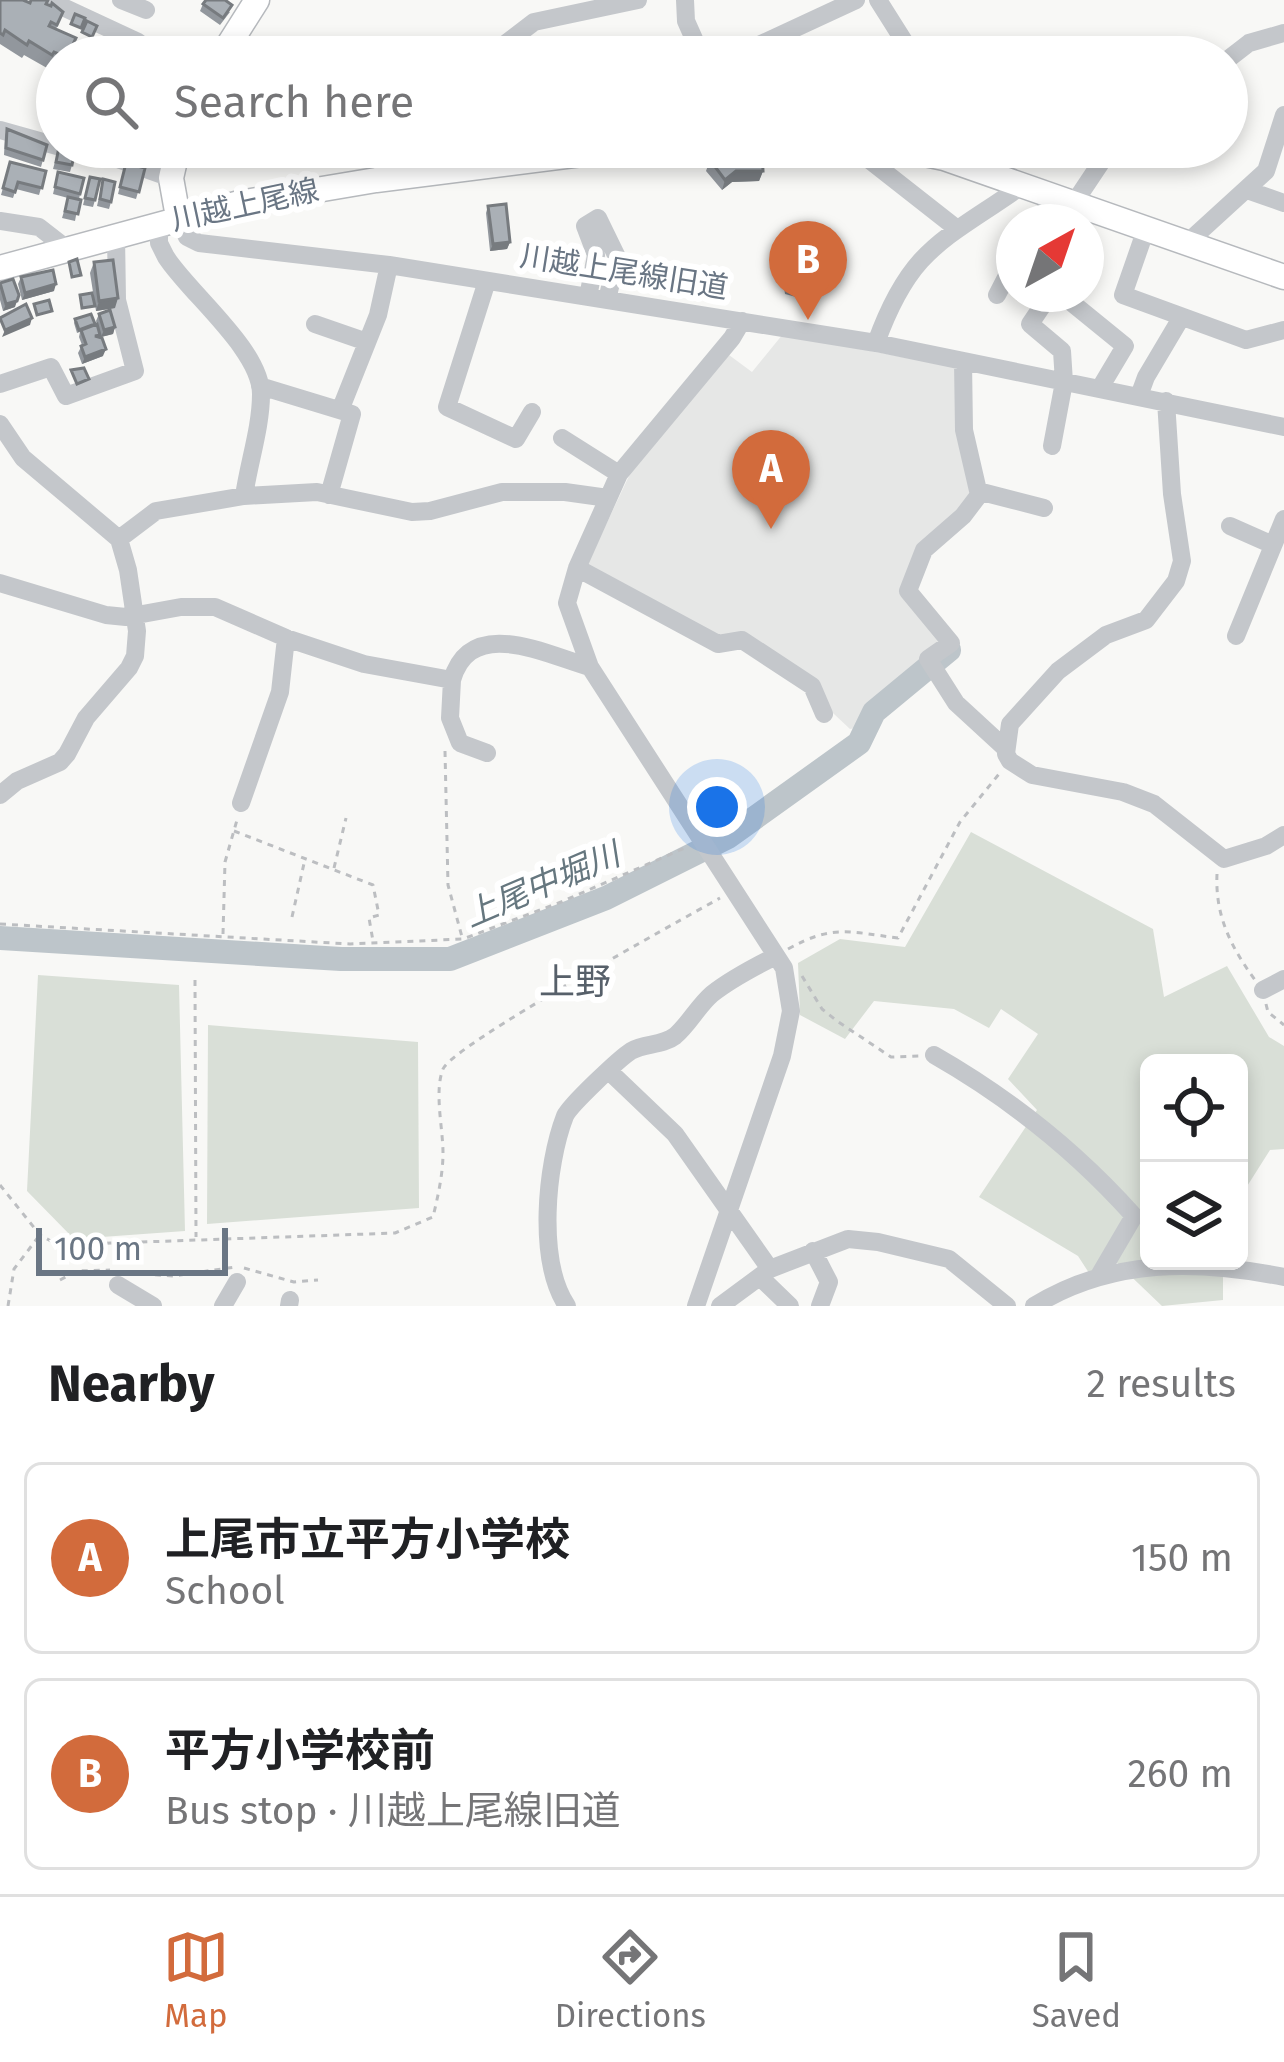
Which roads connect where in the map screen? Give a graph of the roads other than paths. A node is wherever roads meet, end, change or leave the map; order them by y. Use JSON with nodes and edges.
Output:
{"nodes":[{"id":1,"x":48,"y":0,"type":"edge"},
{"id":2,"x":121,"y":0,"type":"edge"},
{"id":3,"x":257,"y":0,"type":"edge"},
{"id":4,"x":638,"y":0,"type":"edge"},
{"id":5,"x":685,"y":0,"type":"edge"},
{"id":6,"x":856,"y":0,"type":"edge"},
{"id":7,"x":878,"y":0,"type":"edge"},
{"id":8,"x":86,"y":8,"type":"edge"},
{"id":9,"x":146,"y":10,"type":"dead end"},
{"id":10,"x":1284,"y":33,"type":"edge"},
{"id":11,"x":129,"y":36,"type":"edge"},
{"id":12,"x":240,"y":36,"type":"edge"},
{"id":13,"x":516,"y":36,"type":"edge"},
{"id":14,"x":693,"y":36,"type":"edge"},
{"id":15,"x":778,"y":36,"type":"edge"},
{"id":16,"x":901,"y":36,"type":"edge"},
{"id":17,"x":1248,"y":44,"type":"edge"},
{"id":18,"x":1284,"y":116,"type":"edge"},
{"id":19,"x":0,"y":130,"type":"edge"},
{"id":20,"x":36,"y":141,"type":"edge"},
{"id":21,"x":144,"y":168,"type":"edge"},
{"id":22,"x":174,"y":168,"type":"edge"},
{"id":23,"x":425,"y":168,"type":"edge"},
{"id":24,"x":880,"y":168,"type":"edge"},
{"id":25,"x":973,"y":168,"type":"edge"},
{"id":26,"x":1095,"y":168,"type":"edge"},
{"id":27,"x":172,"y":178,"type":"junction"},
{"id":28,"x":1023,"y":185,"type":"junction"},
{"id":29,"x":1247,"y":190,"type":"junction"},
{"id":30,"x":1064,"y":200,"type":"junction"},
{"id":31,"x":1284,"y":203,"type":"edge"},
{"id":32,"x":1059,"y":204,"type":"edge"},
{"id":33,"x":169,"y":219,"type":"junction"},
{"id":34,"x":0,"y":221,"type":"edge"},
{"id":35,"x":956,"y":228,"type":"junction"},
{"id":36,"x":1146,"y":230,"type":"junction"},
{"id":37,"x":116,"y":235,"type":"junction"},
{"id":38,"x":1186,"y":244,"type":"junction"},
{"id":39,"x":66,"y":248,"type":"junction"},
{"id":40,"x":389,"y":266,"type":"junction"},
{"id":41,"x":0,"y":268,"type":"edge"},
{"id":42,"x":1284,"y":277,"type":"edge"},
{"id":43,"x":488,"y":281,"type":"junction"},
{"id":44,"x":1038,"y":312,"type":"edge"},
{"id":45,"x":1080,"y":312,"type":"edge"},
{"id":46,"x":1180,"y":318,"type":"junction"},
{"id":47,"x":742,"y":321,"type":"junction"},
{"id":48,"x":315,"y":324,"type":"dead end"},
{"id":49,"x":1284,"y":330,"type":"edge"},
{"id":50,"x":367,"y":342,"type":"junction"},
{"id":51,"x":876,"y":343,"type":"junction"},
{"id":52,"x":963,"y":361,"type":"junction"},
{"id":53,"x":1064,"y":382,"type":"junction"},
{"id":54,"x":0,"y":384,"type":"edge"},
{"id":55,"x":260,"y":386,"type":"junction"},
{"id":56,"x":1100,"y":388,"type":"junction"},
{"id":57,"x":1139,"y":396,"type":"junction"},
{"id":58,"x":1166,"y":401,"type":"junction"},
{"id":59,"x":341,"y":408,"type":"junction"},
{"id":60,"x":532,"y":412,"type":"dead end"},
{"id":61,"x":0,"y":424,"type":"edge"},
{"id":62,"x":1284,"y":427,"type":"edge"},
{"id":63,"x":562,"y":438,"type":"dead end"},
{"id":64,"x":1052,"y":446,"type":"dead end"},
{"id":65,"x":619,"y":474,"type":"junction"},
{"id":66,"x":978,"y":491,"type":"junction"},
{"id":67,"x":329,"y":495,"type":"junction"},
{"id":68,"x":244,"y":496,"type":"junction"},
{"id":69,"x":608,"y":498,"type":"junction"},
{"id":70,"x":1044,"y":508,"type":"dead end"},
{"id":71,"x":1284,"y":519,"type":"edge"},
{"id":72,"x":1230,"y":526,"type":"dead end"},
{"id":73,"x":118,"y":538,"type":"junction"},
{"id":74,"x":1273,"y":545,"type":"junction"},
{"id":75,"x":578,"y":568,"type":"junction"},
{"id":76,"x":0,"y":583,"type":"edge"},
{"id":77,"x":134,"y":616,"type":"junction"},
{"id":78,"x":1236,"y":636,"type":"dead end"},
{"id":79,"x":286,"y":638,"type":"junction"},
{"id":80,"x":590,"y":667,"type":"junction"},
{"id":81,"x":452,"y":680,"type":"junction"},
{"id":82,"x":824,"y":713,"type":"dead end"},
{"id":83,"x":487,"y":753,"type":"dead end"},
{"id":84,"x":1008,"y":755,"type":"junction"},
{"id":85,"x":0,"y":795,"type":"edge"},
{"id":86,"x":241,"y":803,"type":"road end"},
{"id":87,"x":1284,"y":835,"type":"edge"},
{"id":88,"x":780,"y":962,"type":"junction"},
{"id":89,"x":1284,"y":979,"type":"edge"},
{"id":90,"x":1263,"y":990,"type":"road end"},
{"id":91,"x":934,"y":1055,"type":"road end"},
{"id":92,"x":610,"y":1072,"type":"junction"},
{"id":93,"x":728,"y":1208,"type":"junction"},
{"id":94,"x":813,"y":1251,"type":"junction"},
{"id":95,"x":765,"y":1273,"type":"junction"},
{"id":96,"x":1100,"y":1274,"type":"junction"},
{"id":97,"x":1284,"y":1277,"type":"edge"},
{"id":98,"x":237,"y":1282,"type":"dead end"},
{"id":99,"x":118,"y":1285,"type":"dead end"},
{"id":100,"x":153,"y":1306,"type":"edge"},
{"id":101,"x":223,"y":1306,"type":"edge"},
{"id":102,"x":567,"y":1306,"type":"edge"},
{"id":103,"x":696,"y":1306,"type":"edge"},
{"id":104,"x":720,"y":1306,"type":"edge"},
{"id":105,"x":790,"y":1306,"type":"edge"},
{"id":106,"x":820,"y":1306,"type":"edge"},
{"id":107,"x":1007,"y":1306,"type":"edge"},
{"id":108,"x":1034,"y":1306,"type":"edge"}],
"edges":[{"from":1,"to":8,"type":"street"},
{"from":2,"to":9,"type":"street"},
{"from":3,"to":12,"type":"main road"},
{"from":4,"to":13,"type":"street"},
{"from":5,"to":14,"type":"street"},
{"from":6,"to":15,"type":"street"},
{"from":7,"to":16,"type":"street"},
{"from":8,"to":11,"type":"street"},
{"from":10,"to":17,"type":"street"},
{"from":18,"to":29,"type":"street"},
{"from":19,"to":20,"type":"street"},
{"from":21,"to":27,"type":"street"},
{"from":22,"to":27,"type":"main road"},
{"from":23,"to":33,"type":"main road","name":"川越上尾線"},
{"from":24,"to":35,"type":"street"},
{"from":25,"to":28,"type":"main road"},
{"from":26,"to":30,"type":"street"},
{"from":27,"to":33,"type":"main road"},
{"from":28,"to":30,"type":"main road"},
{"from":28,"to":35,"type":"street"},
{"from":29,"to":31,"type":"street"},
{"from":29,"to":38,"type":"street"},
{"from":30,"to":32,"type":"street"},
{"from":30,"to":36,"type":"main road"},
{"from":33,"to":37,"type":"main road","name":"川越上尾線"},
{"from":33,"to":40,"type":"street","name":"川越上尾線旧道"},
{"from":33,"to":55,"type":"street"},
{"from":34,"to":39,"type":"street"},
{"from":35,"to":51,"type":"street"},
{"from":36,"to":38,"type":"main road"},
{"from":36,"to":46,"type":"street"},
{"from":37,"to":39,"type":"main road","name":"川越上尾線"},
{"from":37,"to":54,"type":"street"},
{"from":38,"to":42,"type":"main road"},
{"from":39,"to":41,"type":"main road","name":"川越上尾線"},
{"from":40,"to":43,"type":"street","name":"川越上尾線旧道"},
{"from":40,"to":50,"type":"street"},
{"from":43,"to":47,"type":"street","name":"川越上尾線旧道"},
{"from":43,"to":60,"type":"street"},
{"from":44,"to":53,"type":"street"},
{"from":45,"to":56,"type":"street"},
{"from":46,"to":49,"type":"street"},
{"from":46,"to":57,"type":"street"},
{"from":47,"to":51,"type":"street","name":"川越上尾線旧道"},
{"from":47,"to":65,"type":"street"},
{"from":48,"to":50,"type":"street"},
{"from":50,"to":59,"type":"street"},
{"from":51,"to":52,"type":"street","name":"川越上尾線旧道"},
{"from":52,"to":53,"type":"street","name":"川越上尾線旧道"},
{"from":52,"to":66,"type":"street"},
{"from":53,"to":56,"type":"street","name":"川越上尾線旧道"},
{"from":53,"to":64,"type":"street"},
{"from":55,"to":59,"type":"street"},
{"from":55,"to":68,"type":"street"},
{"from":56,"to":57,"type":"street","name":"川越上尾線旧道"},
{"from":57,"to":58,"type":"street","name":"川越上尾線旧道"},
{"from":58,"to":62,"type":"street","name":"川越上尾線旧道"},
{"from":58,"to":84,"type":"street"},
{"from":59,"to":67,"type":"street"},
{"from":61,"to":73,"type":"street"},
{"from":63,"to":65,"type":"street"},
{"from":65,"to":69,"type":"street"},
{"from":66,"to":70,"type":"street"},
{"from":66,"to":84,"type":"street"},
{"from":67,"to":68,"type":"street"},
{"from":67,"to":69,"type":"street"},
{"from":68,"to":73,"type":"street"},
{"from":69,"to":75,"type":"street"},
{"from":71,"to":74,"type":"street"},
{"from":72,"to":74,"type":"street"},
{"from":73,"to":77,"type":"street"},
{"from":74,"to":78,"type":"street"},
{"from":75,"to":80,"type":"street"},
{"from":75,"to":82,"type":"street"},
{"from":76,"to":77,"type":"street"},
{"from":77,"to":79,"type":"street"},
{"from":77,"to":85,"type":"street"},
{"from":79,"to":81,"type":"street"},
{"from":79,"to":86,"type":"street"},
{"from":80,"to":81,"type":"street"},
{"from":80,"to":88,"type":"street"},
{"from":81,"to":83,"type":"street"},
{"from":84,"to":87,"type":"street"},
{"from":88,"to":92,"type":"street"},
{"from":88,"to":93,"type":"street"},
{"from":89,"to":90,"type":"street"},
{"from":91,"to":96,"type":"street"},
{"from":92,"to":93,"type":"street"},
{"from":92,"to":102,"type":"street"},
{"from":93,"to":95,"type":"street"},
{"from":93,"to":103,"type":"street"},
{"from":94,"to":95,"type":"street"},
{"from":94,"to":106,"type":"street"},
{"from":94,"to":107,"type":"street"},
{"from":95,"to":104,"type":"street"},
{"from":95,"to":105,"type":"street"},
{"from":96,"to":97,"type":"street"},
{"from":96,"to":108,"type":"street"},
{"from":98,"to":101,"type":"street"},
{"from":99,"to":100,"type":"street"}]}
